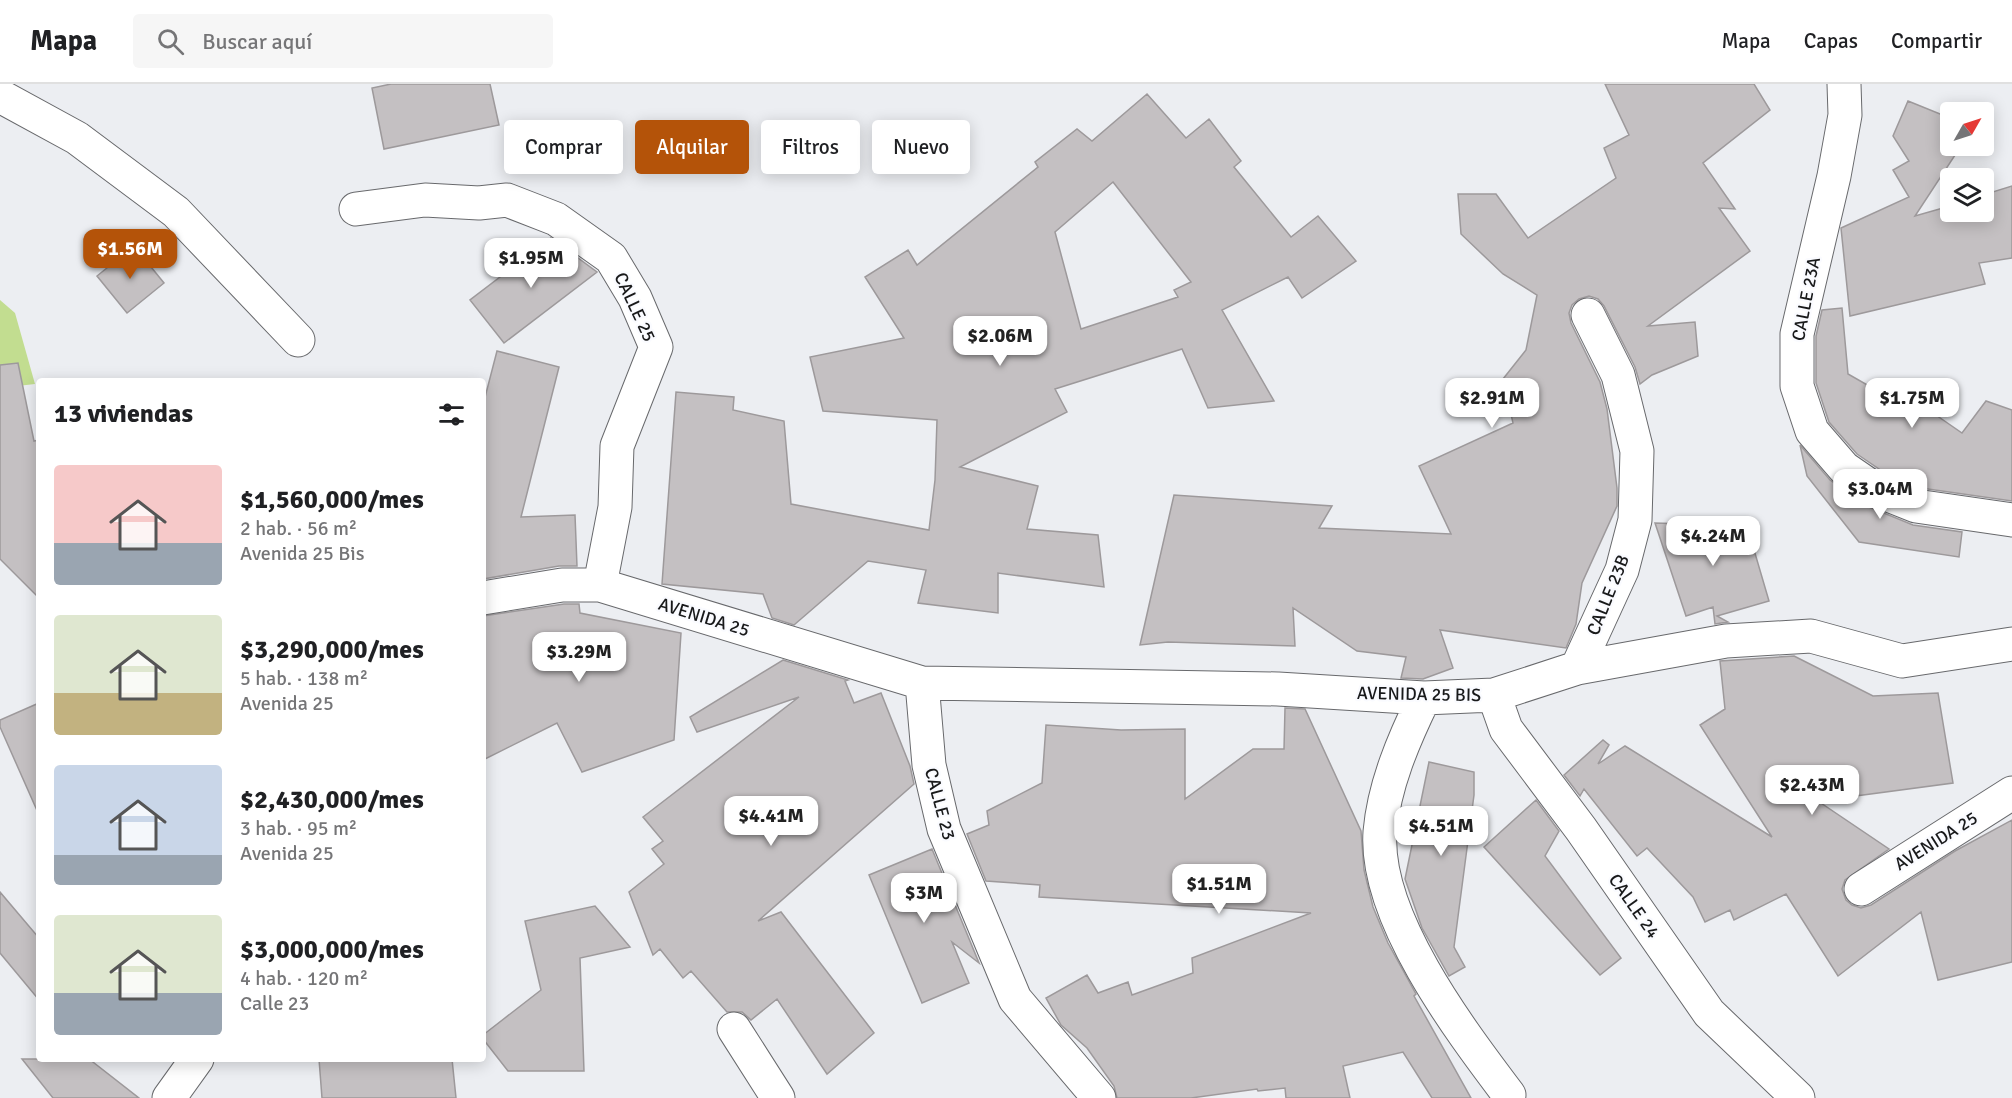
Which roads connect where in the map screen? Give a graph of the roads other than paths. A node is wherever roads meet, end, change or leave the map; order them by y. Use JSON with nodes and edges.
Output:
{"nodes":[{"id":1,"x":1844,"y":84,"type":"edge"},
{"id":2,"x":0,"y":96,"type":"edge"},
{"id":3,"x":356,"y":209,"type":"dead end"},
{"id":4,"x":1587,"y":315,"type":"dead end"},
{"id":5,"x":298,"y":340,"type":"dead end"},
{"id":6,"x":2012,"y":520,"type":"edge"},
{"id":7,"x":600,"y":585,"type":"junction"},
{"id":8,"x":486,"y":598,"type":"edge"},
{"id":9,"x":2012,"y":644,"type":"edge"},
{"id":10,"x":1578,"y":668,"type":"junction"},
{"id":11,"x":922,"y":683,"type":"junction"},
{"id":12,"x":1494,"y":695,"type":"junction"},
{"id":13,"x":1424,"y":698,"type":"junction"},
{"id":14,"x":2012,"y":793,"type":"edge"},
{"id":15,"x":1861,"y":889,"type":"dead end"},
{"id":16,"x":734,"y":1029,"type":"dead end"},
{"id":17,"x":195,"y":1062,"type":"edge"},
{"id":18,"x":1509,"y":1095,"type":"dead end"},
{"id":19,"x":169,"y":1098,"type":"edge"},
{"id":20,"x":778,"y":1098,"type":"edge"},
{"id":21,"x":1099,"y":1098,"type":"edge"},
{"id":22,"x":1798,"y":1098,"type":"edge"}],
"edges":[{"from":1,"to":6,"type":"street","name":"CALLE 23A"},
{"from":2,"to":5,"type":"street"},
{"from":3,"to":7,"type":"street","name":"CALLE 25"},
{"from":4,"to":10,"type":"street","name":"CALLE 23B"},
{"from":7,"to":8,"type":"street","name":"AVENIDA 25"},
{"from":7,"to":11,"type":"street","name":"AVENIDA 25"},
{"from":9,"to":10,"type":"street","name":"AVENIDA 25 BIS"},
{"from":10,"to":12,"type":"street","name":"AVENIDA 25 BIS"},
{"from":11,"to":13,"type":"street","name":"AVENIDA 25 BIS"},
{"from":11,"to":21,"type":"street","name":"CALLE 23"},
{"from":12,"to":13,"type":"street","name":"AVENIDA 25 BIS"},
{"from":12,"to":22,"type":"street","name":"CALLE 24"},
{"from":13,"to":18,"type":"street"},
{"from":14,"to":15,"type":"street","name":"AVENIDA 25"},
{"from":16,"to":20,"type":"street"},
{"from":17,"to":19,"type":"street"}]}
